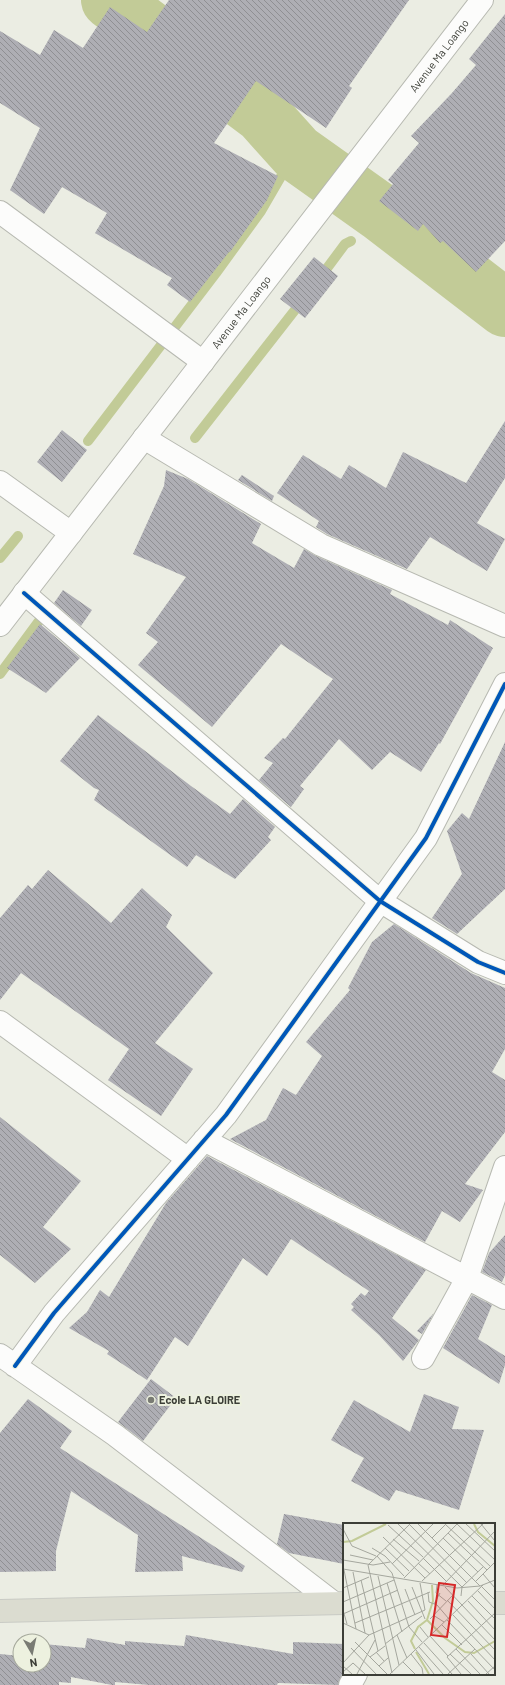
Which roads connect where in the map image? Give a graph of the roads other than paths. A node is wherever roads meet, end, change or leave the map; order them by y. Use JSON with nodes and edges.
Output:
{"nodes":[{"id":1,"x":482,"y":0,"type":"edge"},
{"id":2,"x":0,"y":212,"type":"edge"},
{"id":3,"x":203,"y":362,"type":"junction"},
{"id":4,"x":144,"y":438,"type":"junction"},
{"id":5,"x":0,"y":482,"type":"edge"},
{"id":6,"x":71,"y":533,"type":"junction"},
{"id":7,"x":24,"y":593,"type":"junction"},
{"id":8,"x":0,"y":625,"type":"edge"},
{"id":9,"x":505,"y":626,"type":"edge"},
{"id":10,"x":505,"y":684,"type":"edge"},
{"id":11,"x":380,"y":902,"type":"junction"},
{"id":12,"x":505,"y":973,"type":"edge"},
{"id":13,"x":0,"y":1022,"type":"edge"},
{"id":14,"x":204,"y":1140,"type":"junction"},
{"id":15,"x":188,"y":1159,"type":"junction"},
{"id":16,"x":505,"y":1167,"type":"edge"},
{"id":17,"x":467,"y":1278,"type":"junction"},
{"id":18,"x":505,"y":1298,"type":"edge"},
{"id":19,"x":424,"y":1358,"type":"dead end"},
{"id":20,"x":7,"y":1360,"type":"edge"},
{"id":21,"x":339,"y":1604,"type":"edge"},
{"id":22,"x":0,"y":1611,"type":"edge"},
{"id":23,"x":355,"y":1675,"type":"edge"},
{"id":24,"x":350,"y":1685,"type":"edge"}],
"edges":[{"from":1,"to":3,"type":"street","name":"Avenue Ma Loango"},
{"from":2,"to":3,"type":"street"},
{"from":3,"to":4,"type":"street","name":"Avenue Ma Loango"},
{"from":4,"to":6,"type":"street","name":"Avenue Ma Loango"},
{"from":4,"to":9,"type":"street"},
{"from":5,"to":6,"type":"street"},
{"from":6,"to":7,"type":"street","name":"Avenue Ma Loango"},
{"from":7,"to":8,"type":"street","name":"Avenue Ma Loango"},
{"from":7,"to":11,"type":"street"},
{"from":10,"to":11,"type":"street"},
{"from":11,"to":12,"type":"street"},
{"from":11,"to":14,"type":"street"},
{"from":13,"to":15,"type":"street"},
{"from":14,"to":15,"type":"street"},
{"from":14,"to":17,"type":"street"},
{"from":15,"to":20,"type":"street"},
{"from":16,"to":17,"type":"street"},
{"from":17,"to":18,"type":"street"},
{"from":17,"to":19,"type":"street"},
{"from":20,"to":21,"type":"street"},
{"from":21,"to":22,"type":"highway"},
{"from":23,"to":24,"type":"street"}]}
